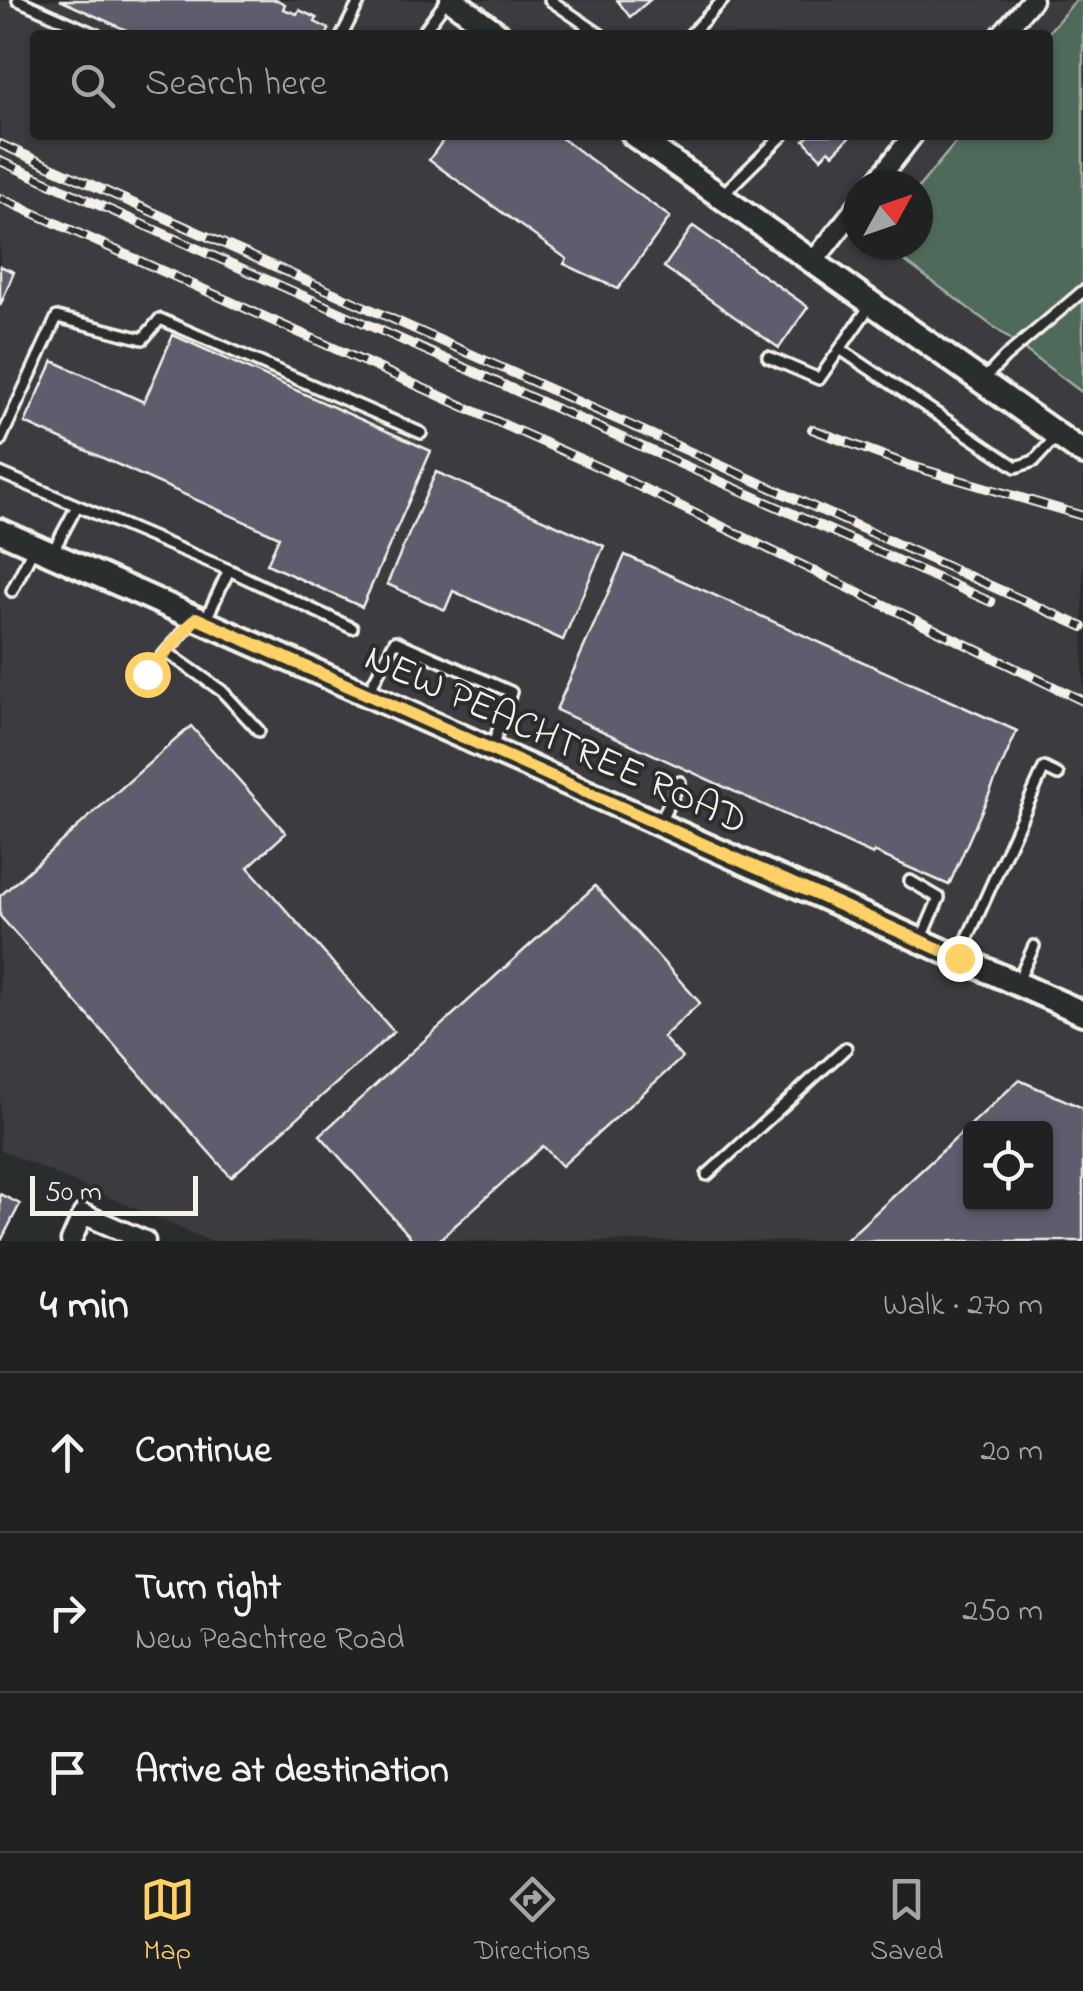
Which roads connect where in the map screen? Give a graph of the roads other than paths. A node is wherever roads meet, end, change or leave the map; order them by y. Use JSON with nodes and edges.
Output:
{"nodes":[{"id":1,"x":18,"y":0,"type":"edge"},
{"id":2,"x":360,"y":0,"type":"edge"},
{"id":3,"x":450,"y":0,"type":"edge"},
{"id":4,"x":550,"y":0,"type":"edge"},
{"id":5,"x":724,"y":0,"type":"edge"},
{"id":6,"x":1032,"y":0,"type":"edge"},
{"id":7,"x":86,"y":30,"type":"edge"},
{"id":8,"x":345,"y":30,"type":"edge"},
{"id":9,"x":424,"y":30,"type":"edge"},
{"id":10,"x":492,"y":30,"type":"edge"},
{"id":11,"x":593,"y":30,"type":"edge"},
{"id":12,"x":695,"y":30,"type":"edge"},
{"id":13,"x":1005,"y":30,"type":"edge"},
{"id":14,"x":641,"y":140,"type":"edge"},
{"id":15,"x":778,"y":140,"type":"edge"},
{"id":16,"x":909,"y":140,"type":"edge"},
{"id":17,"x":886,"y":170,"type":"edge"},
{"id":18,"x":721,"y":196,"type":"junction"},
{"id":19,"x":843,"y":224,"type":"edge"},
{"id":20,"x":812,"y":262,"type":"junction"},
{"id":21,"x":1083,"y":291,"type":"edge"},
{"id":22,"x":872,"y":303,"type":"junction"},
{"id":23,"x":840,"y":349,"type":"junction"},
{"id":24,"x":768,"y":356,"type":"dead end"},
{"id":25,"x":982,"y":381,"type":"junction"},
{"id":26,"x":421,"y":433,"type":"dead end"},
{"id":27,"x":1058,"y":435,"type":"junction"},
{"id":28,"x":0,"y":442,"type":"edge"},
{"id":29,"x":1083,"y":453,"type":"edge"},
{"id":30,"x":0,"y":473,"type":"edge"},
{"id":31,"x":77,"y":506,"type":"junction"},
{"id":32,"x":0,"y":530,"type":"edge"},
{"id":33,"x":43,"y":550,"type":"junction"},
{"id":34,"x":229,"y":570,"type":"junction"},
{"id":35,"x":12,"y":591,"type":"dead end"},
{"id":36,"x":200,"y":620,"type":"junction"},
{"id":37,"x":352,"y":628,"type":"dead end"},
{"id":38,"x":168,"y":653,"type":"junction"},
{"id":39,"x":147,"y":674,"type":"dead end"},
{"id":40,"x":368,"y":694,"type":"junction"},
{"id":41,"x":260,"y":731,"type":"dead end"},
{"id":42,"x":492,"y":748,"type":"junction"},
{"id":43,"x":1058,"y":775,"type":"dead end"},
{"id":44,"x":680,"y":782,"type":"dead end"},
{"id":45,"x":659,"y":824,"type":"junction"},
{"id":46,"x":910,"y":880,"type":"dead end"},
{"id":47,"x":920,"y":941,"type":"junction"},
{"id":48,"x":1034,"y":946,"type":"dead end"},
{"id":49,"x":959,"y":958,"type":"junction"},
{"id":50,"x":1017,"y":984,"type":"junction"},
{"id":51,"x":1083,"y":1013,"type":"edge"},
{"id":52,"x":846,"y":1048,"type":"dead end"},
{"id":53,"x":707,"y":1175,"type":"dead end"},
{"id":54,"x":71,"y":1241,"type":"edge"},
{"id":55,"x":145,"y":1241,"type":"edge"}],
"edges":[{"from":1,"to":7,"type":"lane"},
{"from":2,"to":8,"type":"lane"},
{"from":3,"to":9,"type":"lane"},
{"from":3,"to":10,"type":"street"},
{"from":4,"to":11,"type":"lane"},
{"from":5,"to":12,"type":"lane"},
{"from":6,"to":13,"type":"street"},
{"from":14,"to":18,"type":"street"},
{"from":15,"to":18,"type":"lane"},
{"from":16,"to":17,"type":"street"},
{"from":18,"to":20,"type":"street"},
{"from":19,"to":20,"type":"street"},
{"from":20,"to":22,"type":"street"},
{"from":21,"to":25,"type":"lane"},
{"from":22,"to":23,"type":"lane"},
{"from":22,"to":25,"type":"street"},
{"from":23,"to":24,"type":"lane"},
{"from":23,"to":27,"type":"lane"},
{"from":25,"to":27,"type":"street"},
{"from":26,"to":28,"type":"lane"},
{"from":27,"to":29,"type":"street"},
{"from":30,"to":31,"type":"lane"},
{"from":31,"to":33,"type":"lane"},
{"from":31,"to":34,"type":"lane"},
{"from":32,"to":33,"type":"street","name":"NEW PEACHTREE ROAD"},
{"from":33,"to":35,"type":"lane"},
{"from":33,"to":36,"type":"street","name":"NEW PEACHTREE ROAD"},
{"from":34,"to":36,"type":"lane"},
{"from":34,"to":37,"type":"lane"},
{"from":36,"to":38,"type":"lane"},
{"from":36,"to":40,"type":"street","name":"NEW PEACHTREE ROAD"},
{"from":38,"to":39,"type":"lane"},
{"from":38,"to":41,"type":"lane"},
{"from":40,"to":42,"type":"street","name":"NEW PEACHTREE ROAD"},
{"from":40,"to":42,"type":"lane"},
{"from":42,"to":45,"type":"street","name":"NEW PEACHTREE ROAD"},
{"from":43,"to":49,"type":"lane"},
{"from":44,"to":45,"type":"lane"},
{"from":45,"to":47,"type":"street","name":"NEW PEACHTREE ROAD"},
{"from":46,"to":47,"type":"lane"},
{"from":47,"to":49,"type":"street","name":"NEW PEACHTREE ROAD"},
{"from":48,"to":50,"type":"lane"},
{"from":49,"to":50,"type":"street","name":"NEW PEACHTREE ROAD"},
{"from":50,"to":51,"type":"street","name":"NEW PEACHTREE ROAD"},
{"from":52,"to":53,"type":"lane"},
{"from":54,"to":55,"type":"street"}]}
